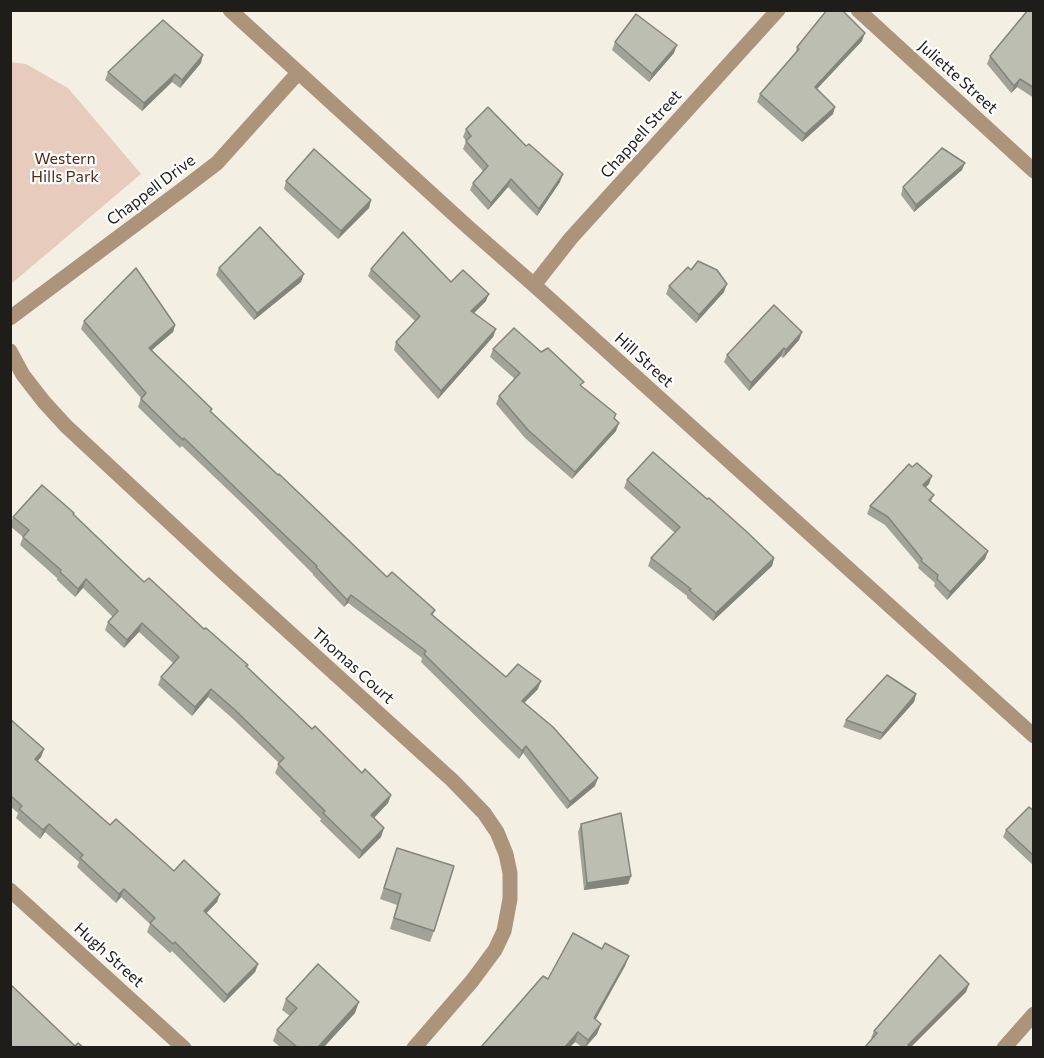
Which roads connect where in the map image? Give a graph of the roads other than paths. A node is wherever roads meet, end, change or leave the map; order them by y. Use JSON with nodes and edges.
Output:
{"nodes":[{"id":1,"x":230,"y":10,"type":"edge"},
{"id":2,"x":778,"y":10,"type":"edge"},
{"id":3,"x":858,"y":10,"type":"edge"},
{"id":4,"x":298,"y":73,"type":"junction"},
{"id":5,"x":1034,"y":171,"type":"edge"},
{"id":6,"x":534,"y":285,"type":"junction"},
{"id":7,"x":10,"y":318,"type":"edge"},
{"id":8,"x":10,"y":351,"type":"edge"},
{"id":9,"x":1034,"y":736,"type":"edge"},
{"id":10,"x":10,"y":890,"type":"edge"},
{"id":11,"x":1034,"y":1014,"type":"edge"},
{"id":12,"x":184,"y":1047,"type":"edge"},
{"id":13,"x":414,"y":1047,"type":"edge"},
{"id":14,"x":1004,"y":1047,"type":"edge"}],
"edges":[{"from":1,"to":4,"type":"street","name":"Hill Street"},
{"from":2,"to":6,"type":"street","name":"Chappell Street"},
{"from":3,"to":5,"type":"street","name":"Juliette Street"},
{"from":4,"to":6,"type":"street","name":"Hill Street"},
{"from":4,"to":7,"type":"street","name":"Chappell Drive"},
{"from":6,"to":9,"type":"street","name":"Hill Street"},
{"from":8,"to":13,"type":"street","name":"Thomas Court"},
{"from":10,"to":12,"type":"street","name":"Hugh Street"},
{"from":11,"to":14,"type":"street"}]}
